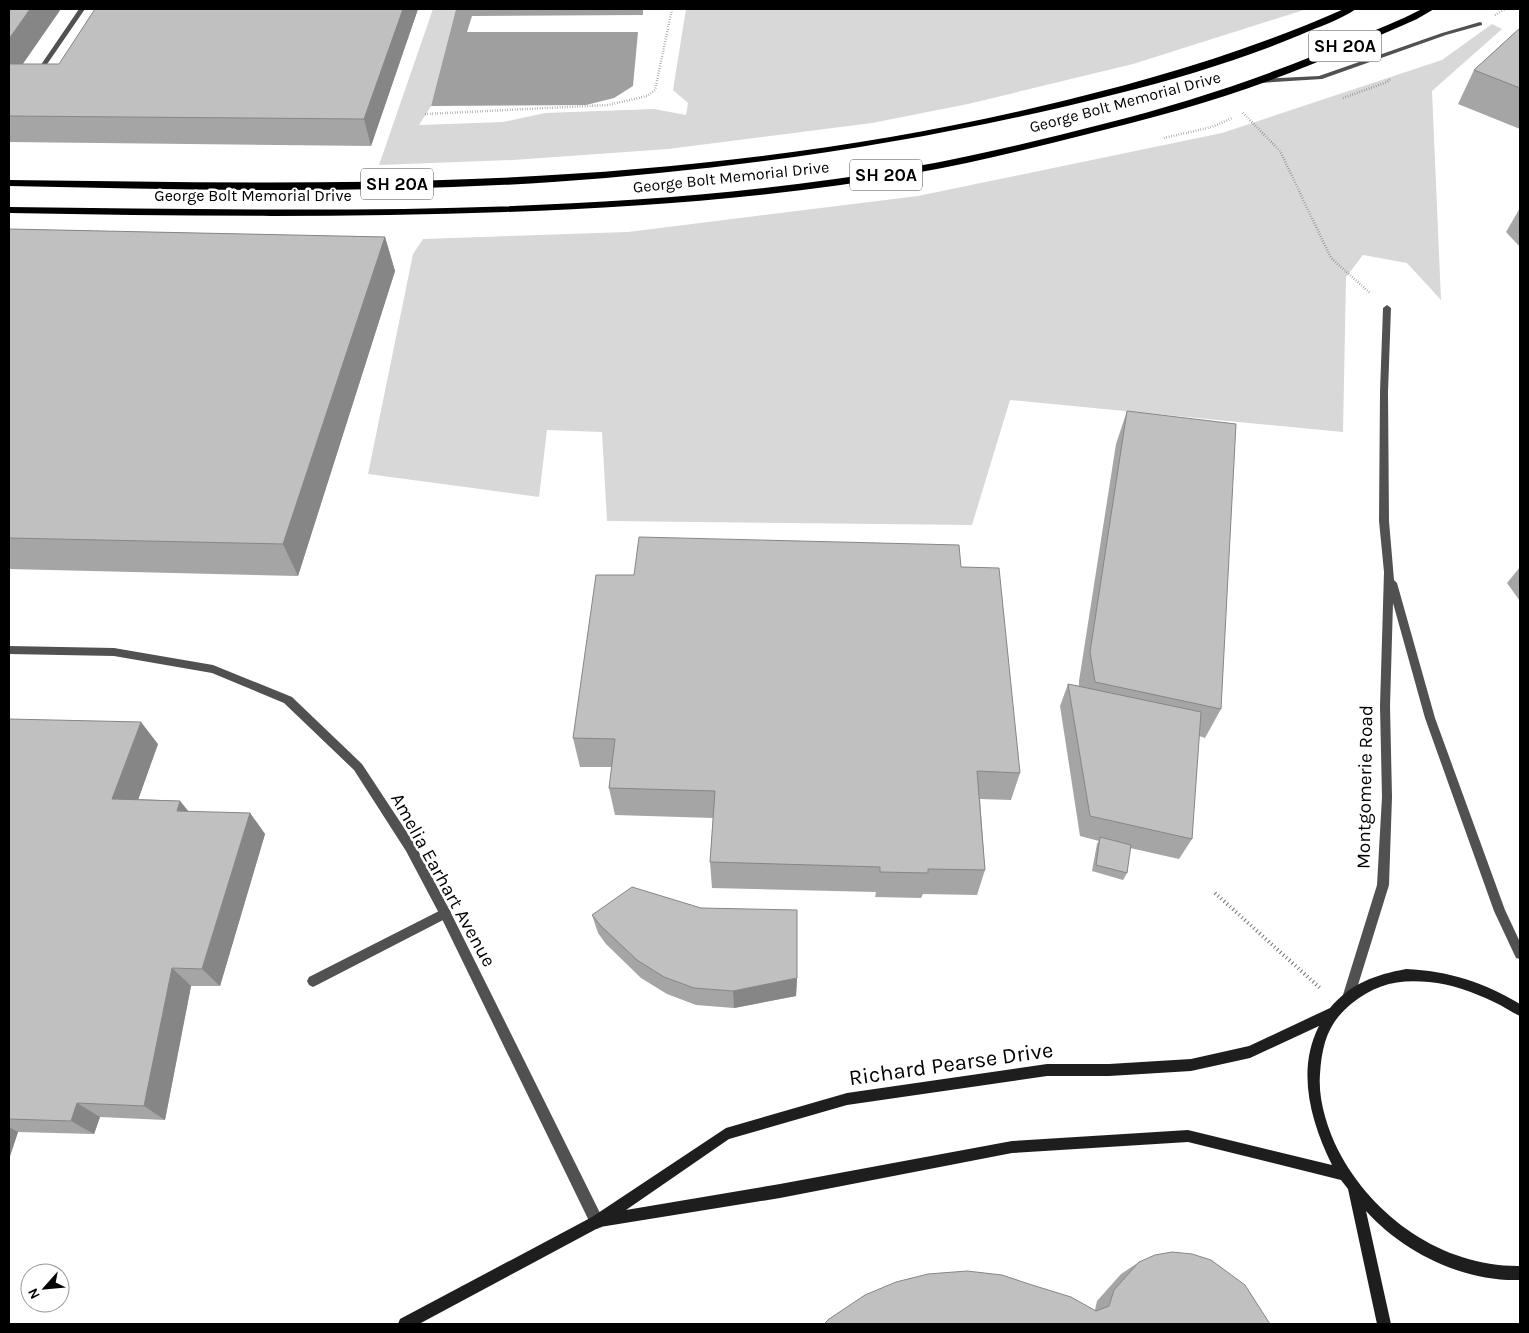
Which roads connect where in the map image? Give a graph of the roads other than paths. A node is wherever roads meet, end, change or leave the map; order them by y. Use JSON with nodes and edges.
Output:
{"nodes":[{"id":1,"x":82,"y":9,"type":"edge"},
{"id":2,"x":1351,"y":9,"type":"edge"},
{"id":3,"x":1429,"y":9,"type":"edge"},
{"id":4,"x":1480,"y":24,"type":"dead end"},
{"id":5,"x":39,"y":72,"type":"edge"},
{"id":6,"x":1259,"y":81,"type":"junction"},
{"id":7,"x":9,"y":183,"type":"edge"},
{"id":8,"x":9,"y":210,"type":"edge"},
{"id":9,"x":1387,"y":308,"type":"road end"},
{"id":10,"x":1389,"y":572,"type":"junction"},
{"id":11,"x":9,"y":650,"type":"edge"},
{"id":12,"x":445,"y":913,"type":"junction"},
{"id":13,"x":1520,"y":954,"type":"edge"},
{"id":14,"x":313,"y":981,"type":"dead end"},
{"id":15,"x":1340,"y":1006,"type":"junction"},
{"id":16,"x":1520,"y":1010,"type":"edge"},
{"id":17,"x":1344,"y":1174,"type":"junction"},
{"id":18,"x":1354,"y":1187,"type":"junction"},
{"id":19,"x":598,"y":1222,"type":"junction"},
{"id":20,"x":1520,"y":1273,"type":"edge"},
{"id":21,"x":405,"y":1324,"type":"edge"},
{"id":22,"x":1384,"y":1324,"type":"edge"}],
"edges":[{"from":1,"to":5,"type":"street"},
{"from":2,"to":7,"type":"highway","name":"George Bolt Memorial Drive","number":"SH 20A"},
{"from":3,"to":6,"type":"highway","name":"George Bolt Memorial Drive","number":"SH 20A"},
{"from":4,"to":6,"type":"street"},
{"from":6,"to":8,"type":"highway","name":"George Bolt Memorial Drive","number":"SH 20A"},
{"from":9,"to":10,"type":"street","name":"Montgomerie Road"},
{"from":10,"to":13,"type":"street","name":"Montgomerie Road"},
{"from":10,"to":15,"type":"street","name":"Montgomerie Road"},
{"from":11,"to":12,"type":"street","name":"Amelia Earhart Avenue"},
{"from":12,"to":14,"type":"street"},
{"from":12,"to":19,"type":"street","name":"Amelia Earhart Avenue"},
{"from":15,"to":16,"type":"street","name":"Richard Pearse Drive"},
{"from":15,"to":17,"type":"street"},
{"from":15,"to":19,"type":"street","name":"Richard Pearse Drive"},
{"from":17,"to":18,"type":"street"},
{"from":17,"to":19,"type":"street","name":"Richard Pearse Drive"},
{"from":18,"to":20,"type":"street"},
{"from":18,"to":22,"type":"street"},
{"from":19,"to":21,"type":"street","name":"Richard Pearse Drive"}]}
